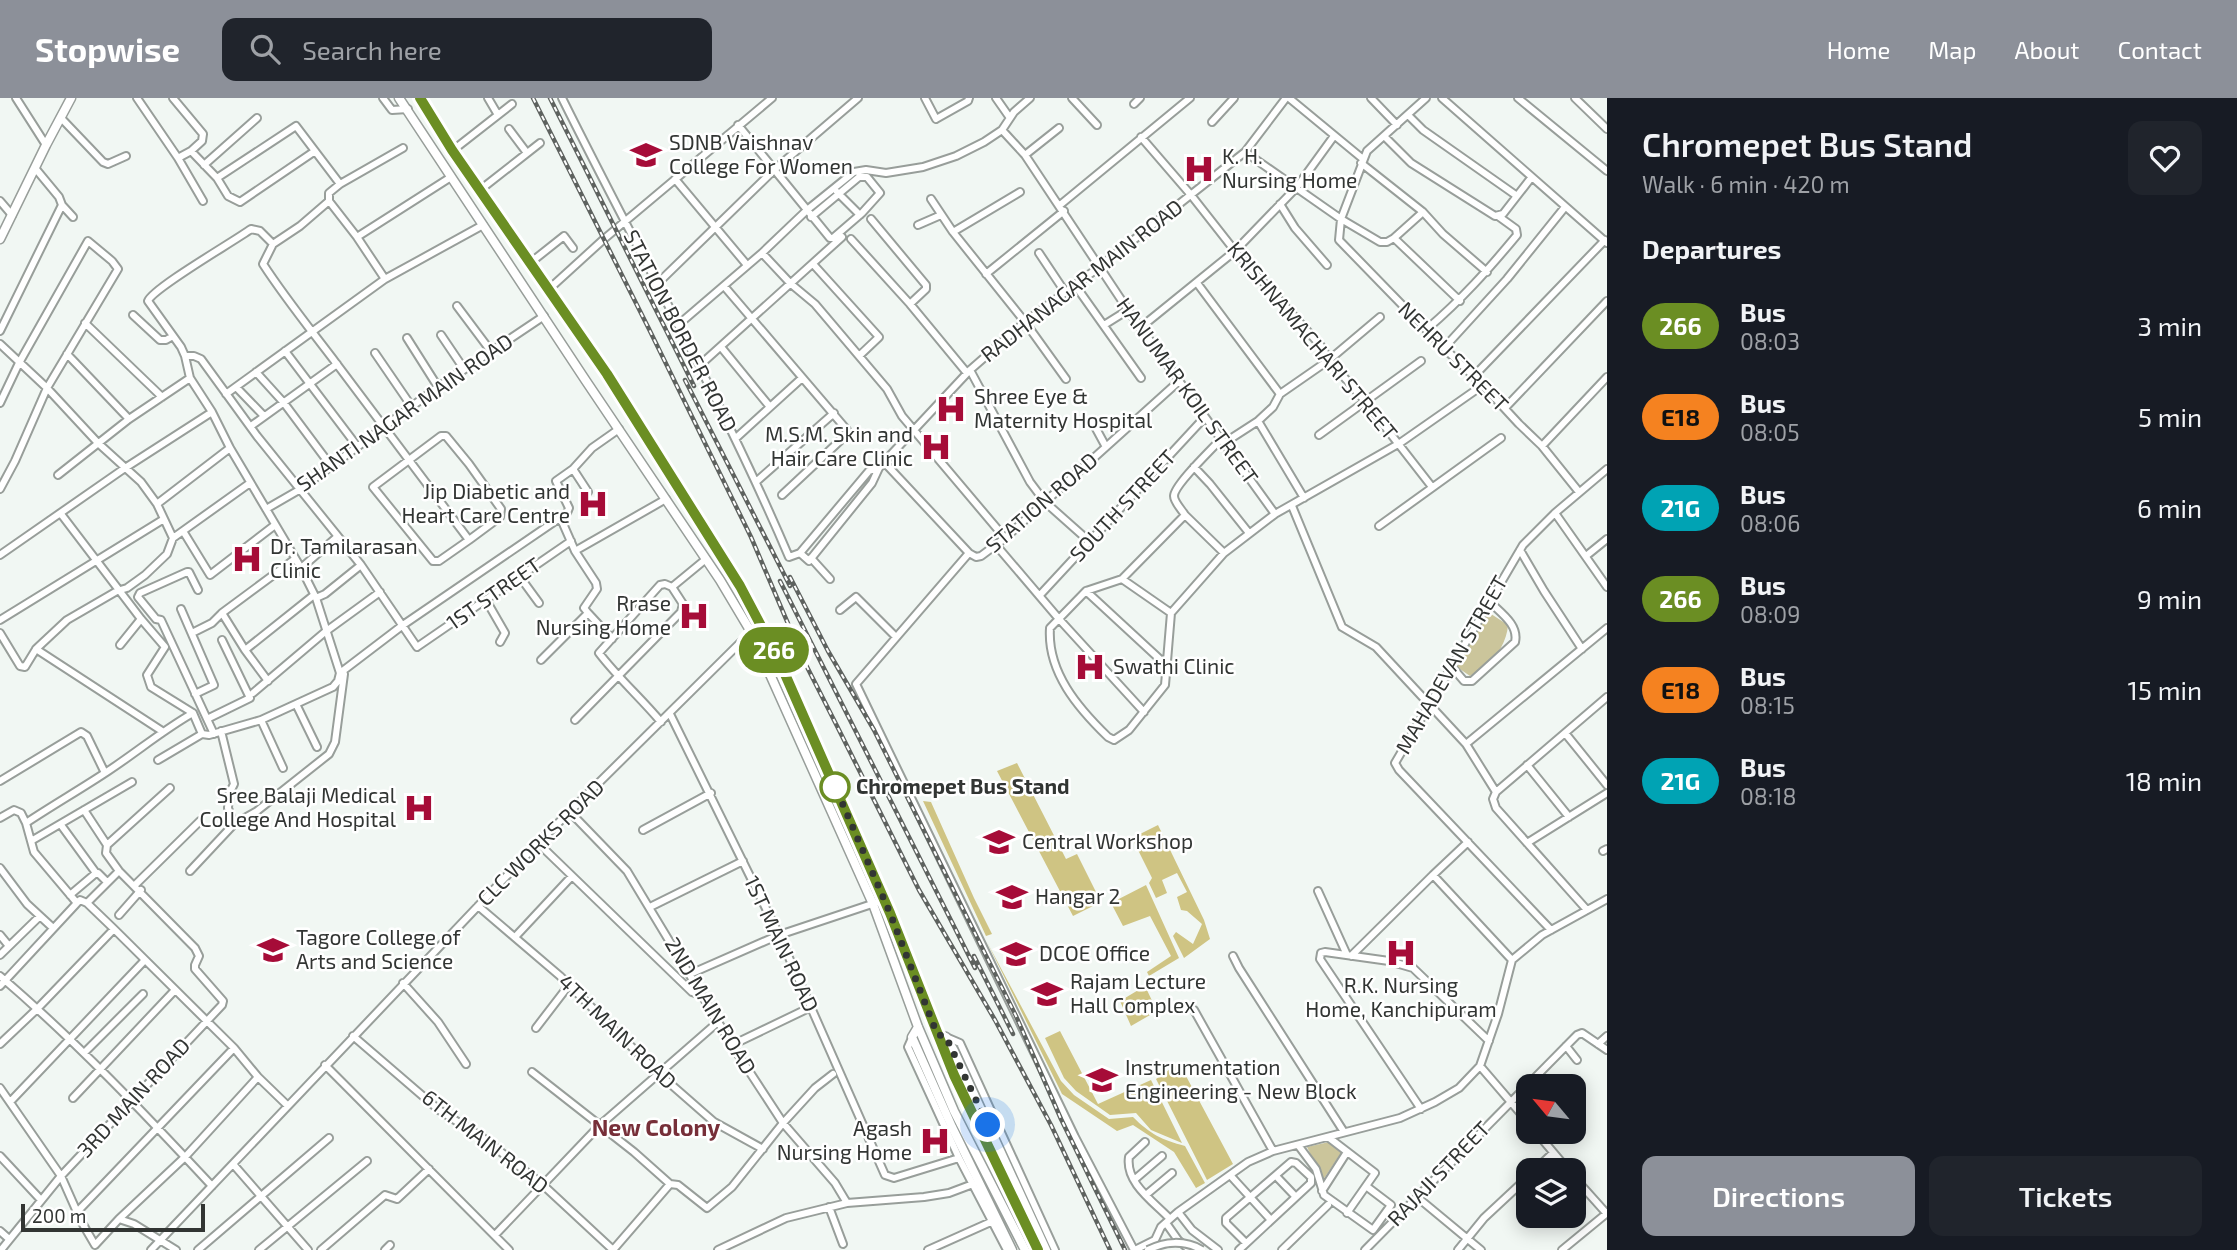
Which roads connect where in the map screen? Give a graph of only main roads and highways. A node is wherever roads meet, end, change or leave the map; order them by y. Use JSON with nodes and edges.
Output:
{"nodes":[{"id":1,"x":71,"y":98,"type":"edge"},
{"id":2,"x":420,"y":98,"type":"edge"},
{"id":3,"x":398,"y":99,"type":"edge"},
{"id":4,"x":0,"y":239,"type":"edge"},
{"id":5,"x":918,"y":1027,"type":"junction"},
{"id":6,"x":941,"y":1035,"type":"junction"},
{"id":7,"x":1010,"y":1250,"type":"edge"},
{"id":8,"x":1025,"y":1250,"type":"edge"},
{"id":9,"x":1038,"y":1250,"type":"edge"},
{"id":10,"x":1046,"y":1250,"type":"edge"}],
"edges":[{"from":1,"to":4,"type":"main road"},
{"from":2,"to":6,"type":"main road"},
{"from":3,"to":5,"type":"main road"},
{"from":5,"to":7,"type":"main road"},
{"from":5,"to":8,"type":"main road"},
{"from":6,"to":9,"type":"main road"},
{"from":6,"to":10,"type":"main road"}]}
